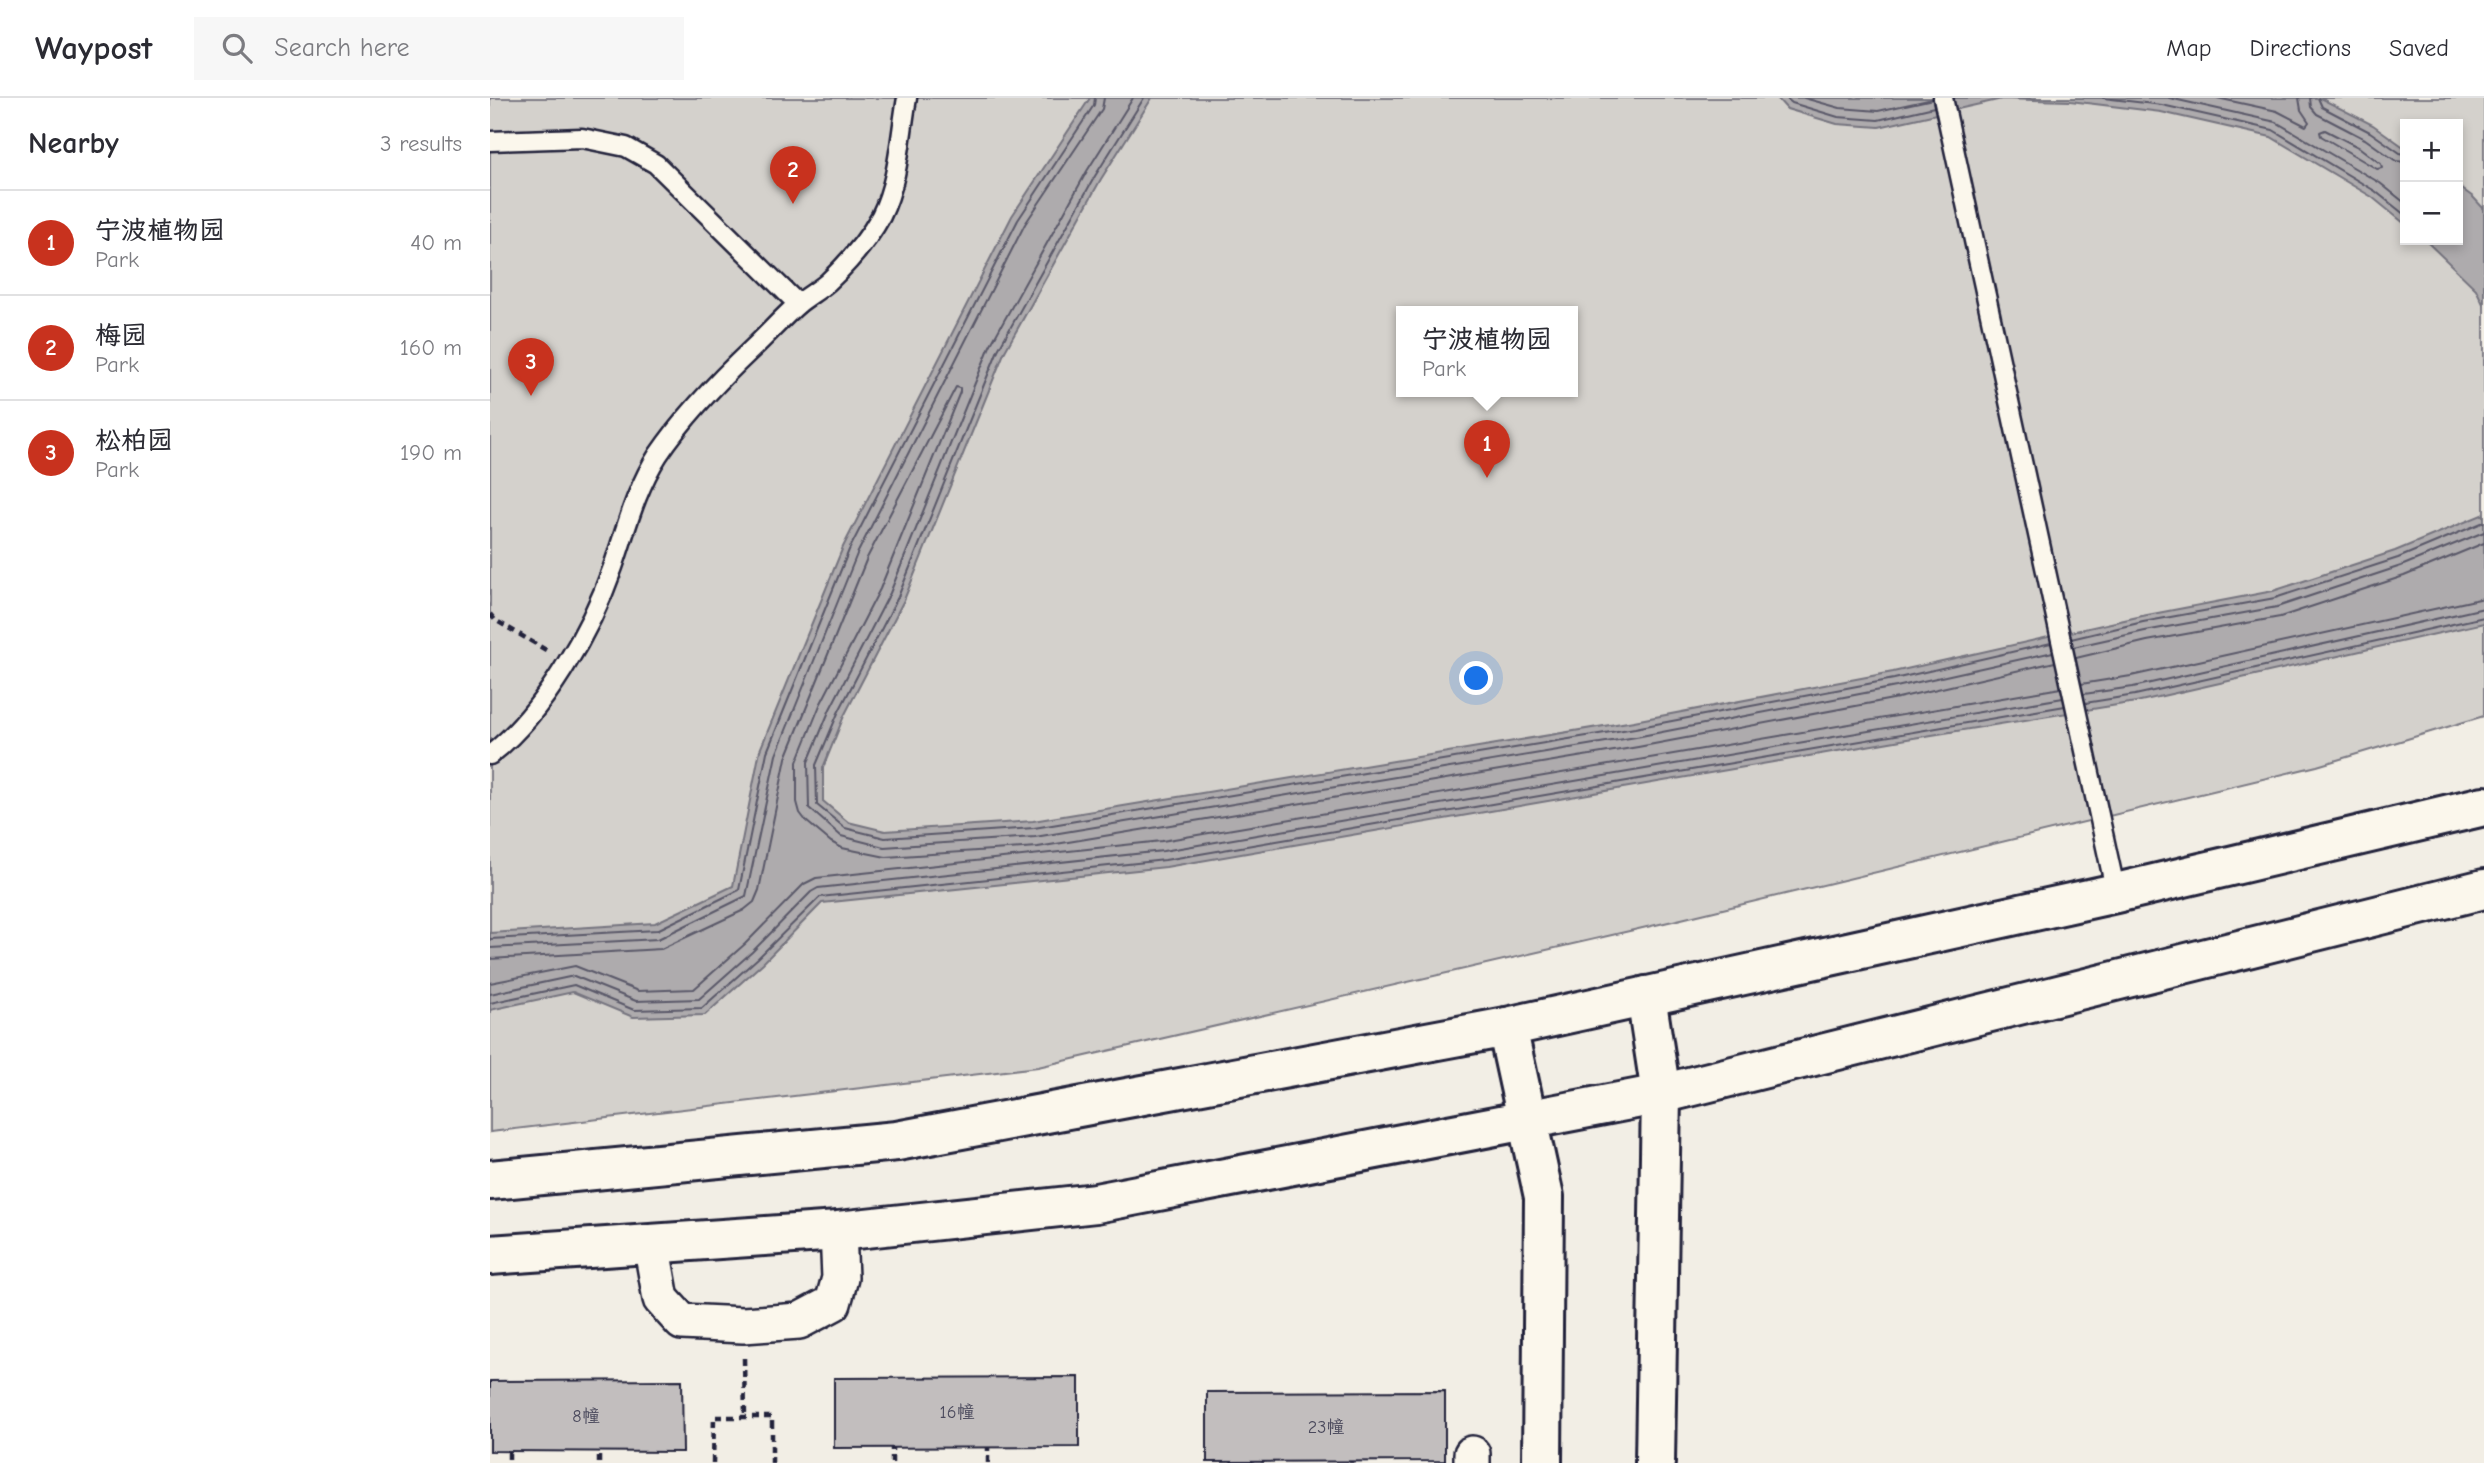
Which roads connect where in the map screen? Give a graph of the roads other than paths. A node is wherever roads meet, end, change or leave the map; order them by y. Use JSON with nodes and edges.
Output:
{"nodes":[{"id":1,"x":907,"y":98,"type":"edge"},
{"id":2,"x":1943,"y":98,"type":"edge"},
{"id":3,"x":490,"y":141,"type":"edge"},
{"id":4,"x":798,"y":304,"type":"junction"},
{"id":5,"x":490,"y":755,"type":"edge"},
{"id":6,"x":2484,"y":806,"type":"edge"},
{"id":7,"x":2484,"y":888,"type":"edge"},
{"id":8,"x":2116,"y":893,"type":"junction"},
{"id":9,"x":1646,"y":996,"type":"junction"},
{"id":10,"x":1507,"y":1027,"type":"junction"},
{"id":11,"x":1661,"y":1094,"type":"junction"},
{"id":12,"x":1527,"y":1120,"type":"junction"},
{"id":13,"x":490,"y":1180,"type":"edge"},
{"id":14,"x":838,"y":1231,"type":"junction"},
{"id":15,"x":651,"y":1243,"type":"junction"},
{"id":16,"x":490,"y":1255,"type":"edge"},
{"id":17,"x":1542,"y":1463,"type":"edge"},
{"id":18,"x":1655,"y":1463,"type":"edge"}],
"edges":[{"from":1,"to":4,"type":"lane"},
{"from":2,"to":8,"type":"lane"},
{"from":3,"to":4,"type":"lane"},
{"from":4,"to":5,"type":"lane"},
{"from":6,"to":8,"type":"street"},
{"from":7,"to":11,"type":"street"},
{"from":8,"to":9,"type":"street"},
{"from":9,"to":10,"type":"street"},
{"from":9,"to":11,"type":"street"},
{"from":10,"to":12,"type":"street"},
{"from":10,"to":13,"type":"street"},
{"from":11,"to":12,"type":"street"},
{"from":11,"to":18,"type":"street"},
{"from":12,"to":14,"type":"street"},
{"from":12,"to":17,"type":"street"},
{"from":14,"to":15,"type":"street"},
{"from":14,"to":15,"type":"street"},
{"from":15,"to":16,"type":"street"}]}
